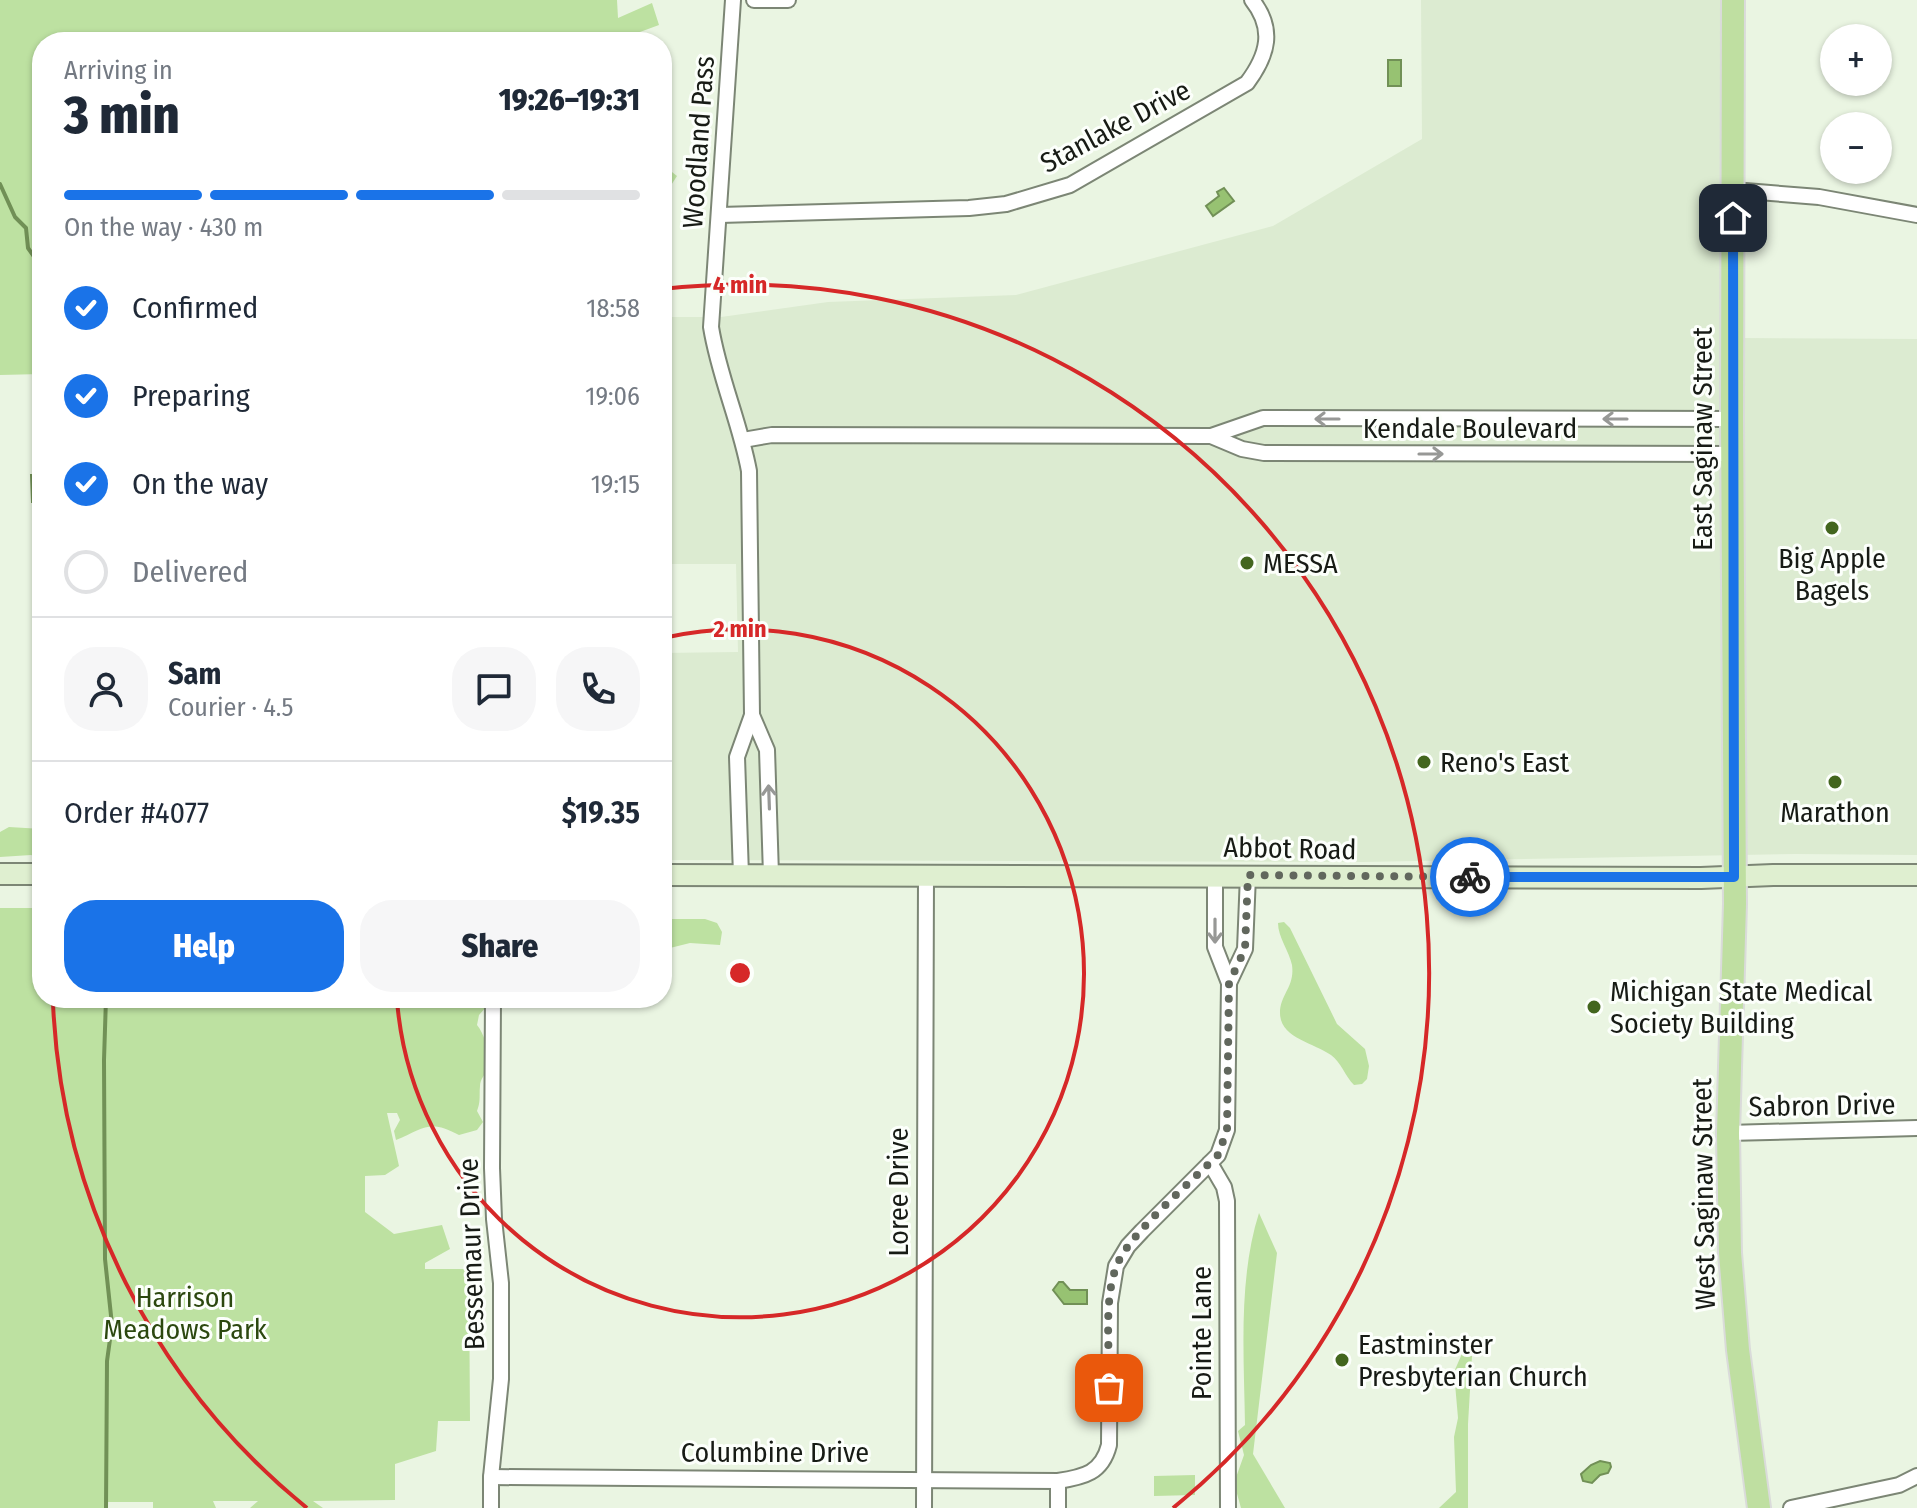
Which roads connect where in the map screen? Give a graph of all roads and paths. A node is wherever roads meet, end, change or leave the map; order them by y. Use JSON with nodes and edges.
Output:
{"nodes":[{"id":1,"x":733,"y":0,"type":"edge"},
{"id":2,"x":754,"y":0,"type":"edge"},
{"id":3,"x":788,"y":0,"type":"edge"},
{"id":4,"x":1252,"y":0,"type":"edge"},
{"id":5,"x":1733,"y":0,"type":"edge"},
{"id":6,"x":1733,"y":190,"type":"junction"},
{"id":7,"x":720,"y":215,"type":"junction"},
{"id":8,"x":1917,"y":215,"type":"edge"},
{"id":9,"x":1732,"y":419,"type":"junction"},
{"id":10,"x":1211,"y":436,"type":"junction"},
{"id":11,"x":743,"y":440,"type":"junction"},
{"id":12,"x":1732,"y":454,"type":"junction"},
{"id":13,"x":752,"y":715,"type":"junction"},
{"id":14,"x":0,"y":874,"type":"edge"},
{"id":15,"x":32,"y":874,"type":"edge"},
{"id":16,"x":672,"y":875,"type":"edge"},
{"id":17,"x":741,"y":875,"type":"junction"},
{"id":18,"x":771,"y":875,"type":"junction"},
{"id":19,"x":1215,"y":875,"type":"junction"},
{"id":20,"x":1248,"y":875,"type":"junction"},
{"id":21,"x":1917,"y":875,"type":"edge"},
{"id":22,"x":926,"y":876,"type":"junction"},
{"id":23,"x":1734,"y":877,"type":"junction"},
{"id":24,"x":1229,"y":983,"type":"junction"},
{"id":25,"x":493,"y":1008,"type":"edge"},
{"id":26,"x":1917,"y":1128,"type":"edge"},
{"id":27,"x":1728,"y":1133,"type":"junction"},
{"id":28,"x":1210,"y":1163,"type":"junction"},
{"id":29,"x":1917,"y":1476,"type":"edge"},
{"id":30,"x":491,"y":1477,"type":"junction"},
{"id":31,"x":924,"y":1478,"type":"junction"},
{"id":32,"x":1058,"y":1481,"type":"junction"},
{"id":33,"x":491,"y":1508,"type":"edge"},
{"id":34,"x":924,"y":1508,"type":"edge"},
{"id":35,"x":1058,"y":1508,"type":"edge"},
{"id":36,"x":1228,"y":1508,"type":"edge"},
{"id":37,"x":1759,"y":1508,"type":"edge"},
{"id":38,"x":1791,"y":1508,"type":"edge"}],
"edges":[{"from":1,"to":7,"type":"street","name":"Woodland Pass"},
{"from":2,"to":3,"type":"street"},
{"from":4,"to":7,"type":"street","name":"Stanlake Drive"},
{"from":5,"to":6,"type":"main road","name":"East Saginaw Street"},
{"from":6,"to":8,"type":"street"},
{"from":6,"to":9,"type":"main road","name":"East Saginaw Street"},
{"from":7,"to":11,"type":"street","name":"Woodland Pass"},
{"from":9,"to":10,"type":"street","name":"Kendale Boulevard","one_way":true},
{"from":9,"to":12,"type":"main road","name":"East Saginaw Street"},
{"from":10,"to":11,"type":"street","name":"Kendale Boulevard"},
{"from":10,"to":12,"type":"street","name":"Kendale Boulevard","one_way":true},
{"from":11,"to":13,"type":"street","name":"Woodland Pass"},
{"from":12,"to":23,"type":"main road","name":"East Saginaw Street"},
{"from":13,"to":17,"type":"street","name":"Woodland Pass"},
{"from":18,"to":13,"type":"street","name":"Woodland Pass","one_way":true},
{"from":14,"to":15,"type":"main road"},
{"from":16,"to":17,"type":"main road","name":"Abbot Road"},
{"from":17,"to":18,"type":"main road","name":"Abbot Road"},
{"from":18,"to":22,"type":"main road","name":"Abbot Road"},
{"from":19,"to":20,"type":"main road","name":"Abbot Road"},
{"from":19,"to":22,"type":"main road","name":"Abbot Road"},
{"from":19,"to":24,"type":"street","one_way":true},
{"from":20,"to":23,"type":"main road","name":"Abbot Road"},
{"from":20,"to":24,"type":"street"},
{"from":21,"to":23,"type":"main road","name":"Abbot Road"},
{"from":22,"to":31,"type":"street","name":"Loree Drive"},
{"from":23,"to":27,"type":"main road","name":"West Saginaw Street"},
{"from":24,"to":28,"type":"street"},
{"from":25,"to":30,"type":"street","name":"Bessemaur Drive"},
{"from":26,"to":27,"type":"street","name":"Sabron Drive"},
{"from":27,"to":37,"type":"main road","name":"West Saginaw Street"},
{"from":28,"to":32,"type":"street"},
{"from":28,"to":36,"type":"street","name":"Pointe Lane"},
{"from":29,"to":38,"type":"street"},
{"from":30,"to":31,"type":"street","name":"Columbine Drive"},
{"from":30,"to":33,"type":"street","name":"Bessemaur Drive"},
{"from":31,"to":32,"type":"street","name":"Columbine Drive"},
{"from":31,"to":34,"type":"street","name":"Loree Drive"},
{"from":32,"to":35,"type":"street"}]}
